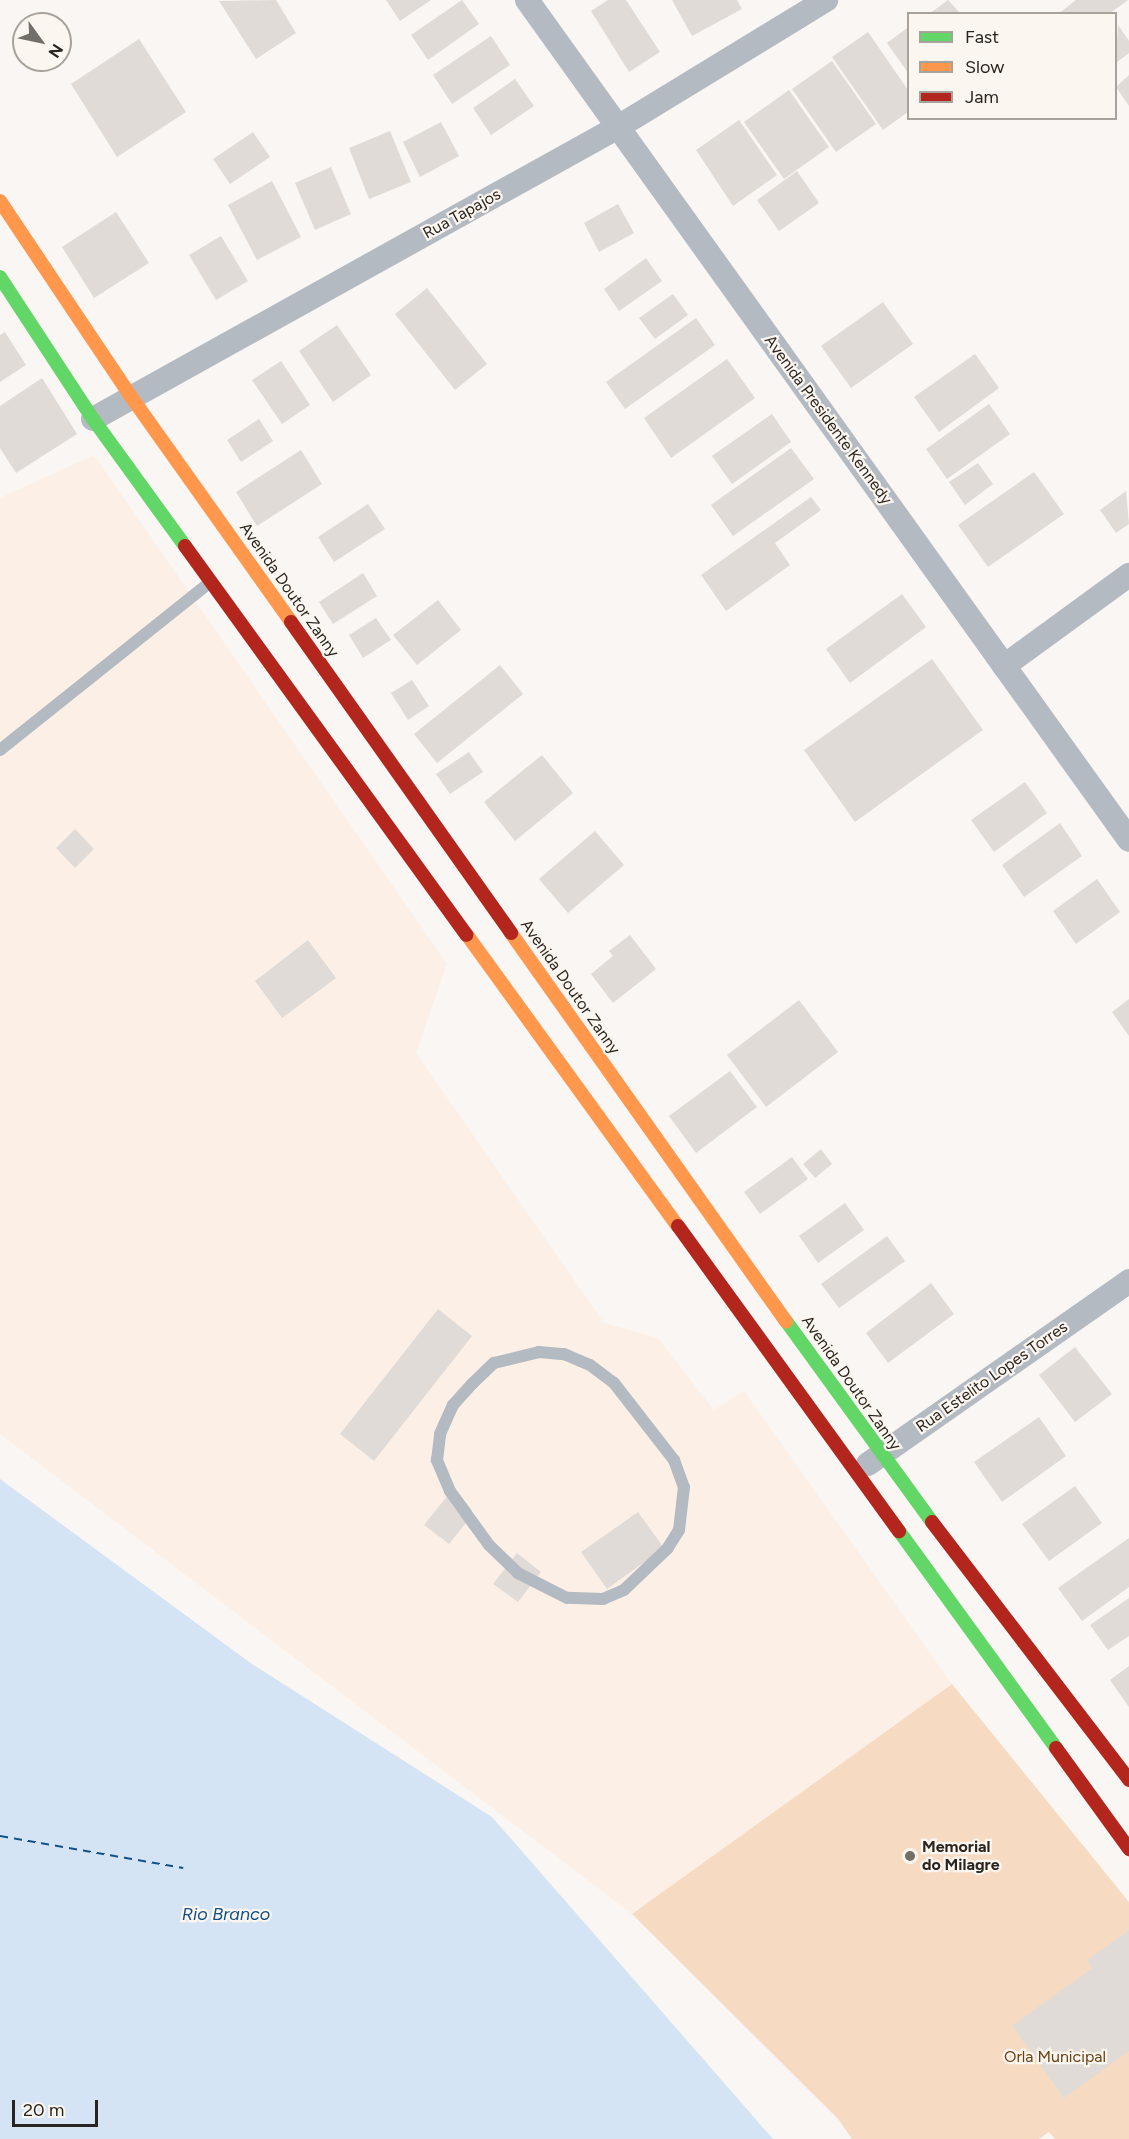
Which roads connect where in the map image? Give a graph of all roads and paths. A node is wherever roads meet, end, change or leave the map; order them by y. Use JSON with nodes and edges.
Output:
{"nodes":[{"id":1,"x":527,"y":0,"type":"edge"},
{"id":2,"x":826,"y":0,"type":"edge"},
{"id":3,"x":618,"y":127,"type":"junction"},
{"id":4,"x":0,"y":201,"type":"edge"},
{"id":5,"x":0,"y":277,"type":"edge"},
{"id":6,"x":132,"y":398,"type":"junction"},
{"id":7,"x":93,"y":419,"type":"junction"},
{"id":8,"x":1129,"y":575,"type":"edge"},
{"id":9,"x":210,"y":582,"type":"junction"},
{"id":10,"x":1004,"y":666,"type":"junction"},
{"id":11,"x":0,"y":750,"type":"edge"},
{"id":12,"x":1129,"y":840,"type":"edge"},
{"id":13,"x":1129,"y":1281,"type":"edge"},
{"id":14,"x":614,"y":1383,"type":"joint"},
{"id":15,"x":881,"y":1455,"type":"junction"},
{"id":16,"x":855,"y":1473,"type":"junction"},
{"id":17,"x":1129,"y":1780,"type":"edge"},
{"id":18,"x":1129,"y":1849,"type":"edge"}],
"edges":[{"from":1,"to":3,"type":"street","name":"Avenida Presidente Kennedy"},
{"from":2,"to":3,"type":"street","name":"Rua Tapajos"},
{"from":3,"to":6,"type":"street","name":"Rua Tapajos"},
{"from":3,"to":10,"type":"street","name":"Avenida Presidente Kennedy"},
{"from":4,"to":6,"type":"street","name":"Avenida Doutor Zanny"},
{"from":5,"to":7,"type":"street"},
{"from":6,"to":7,"type":"street","name":"Rua Tapajos"},
{"from":6,"to":15,"type":"street","name":"Avenida Doutor Zanny"},
{"from":7,"to":9,"type":"street"},
{"from":8,"to":10,"type":"street"},
{"from":9,"to":11,"type":"lane"},
{"from":9,"to":16,"type":"street"},
{"from":10,"to":12,"type":"street","name":"Avenida Presidente Kennedy"},
{"from":13,"to":15,"type":"street","name":"Rua Estelito Lopes Torres"},
{"from":14,"to":14,"type":"lane"},
{"from":15,"to":16,"type":"street","name":"Rua Estelito Lopes Torres"},
{"from":15,"to":17,"type":"street","name":"Avenida Doutor Zanny"},
{"from":16,"to":18,"type":"street"}]}
